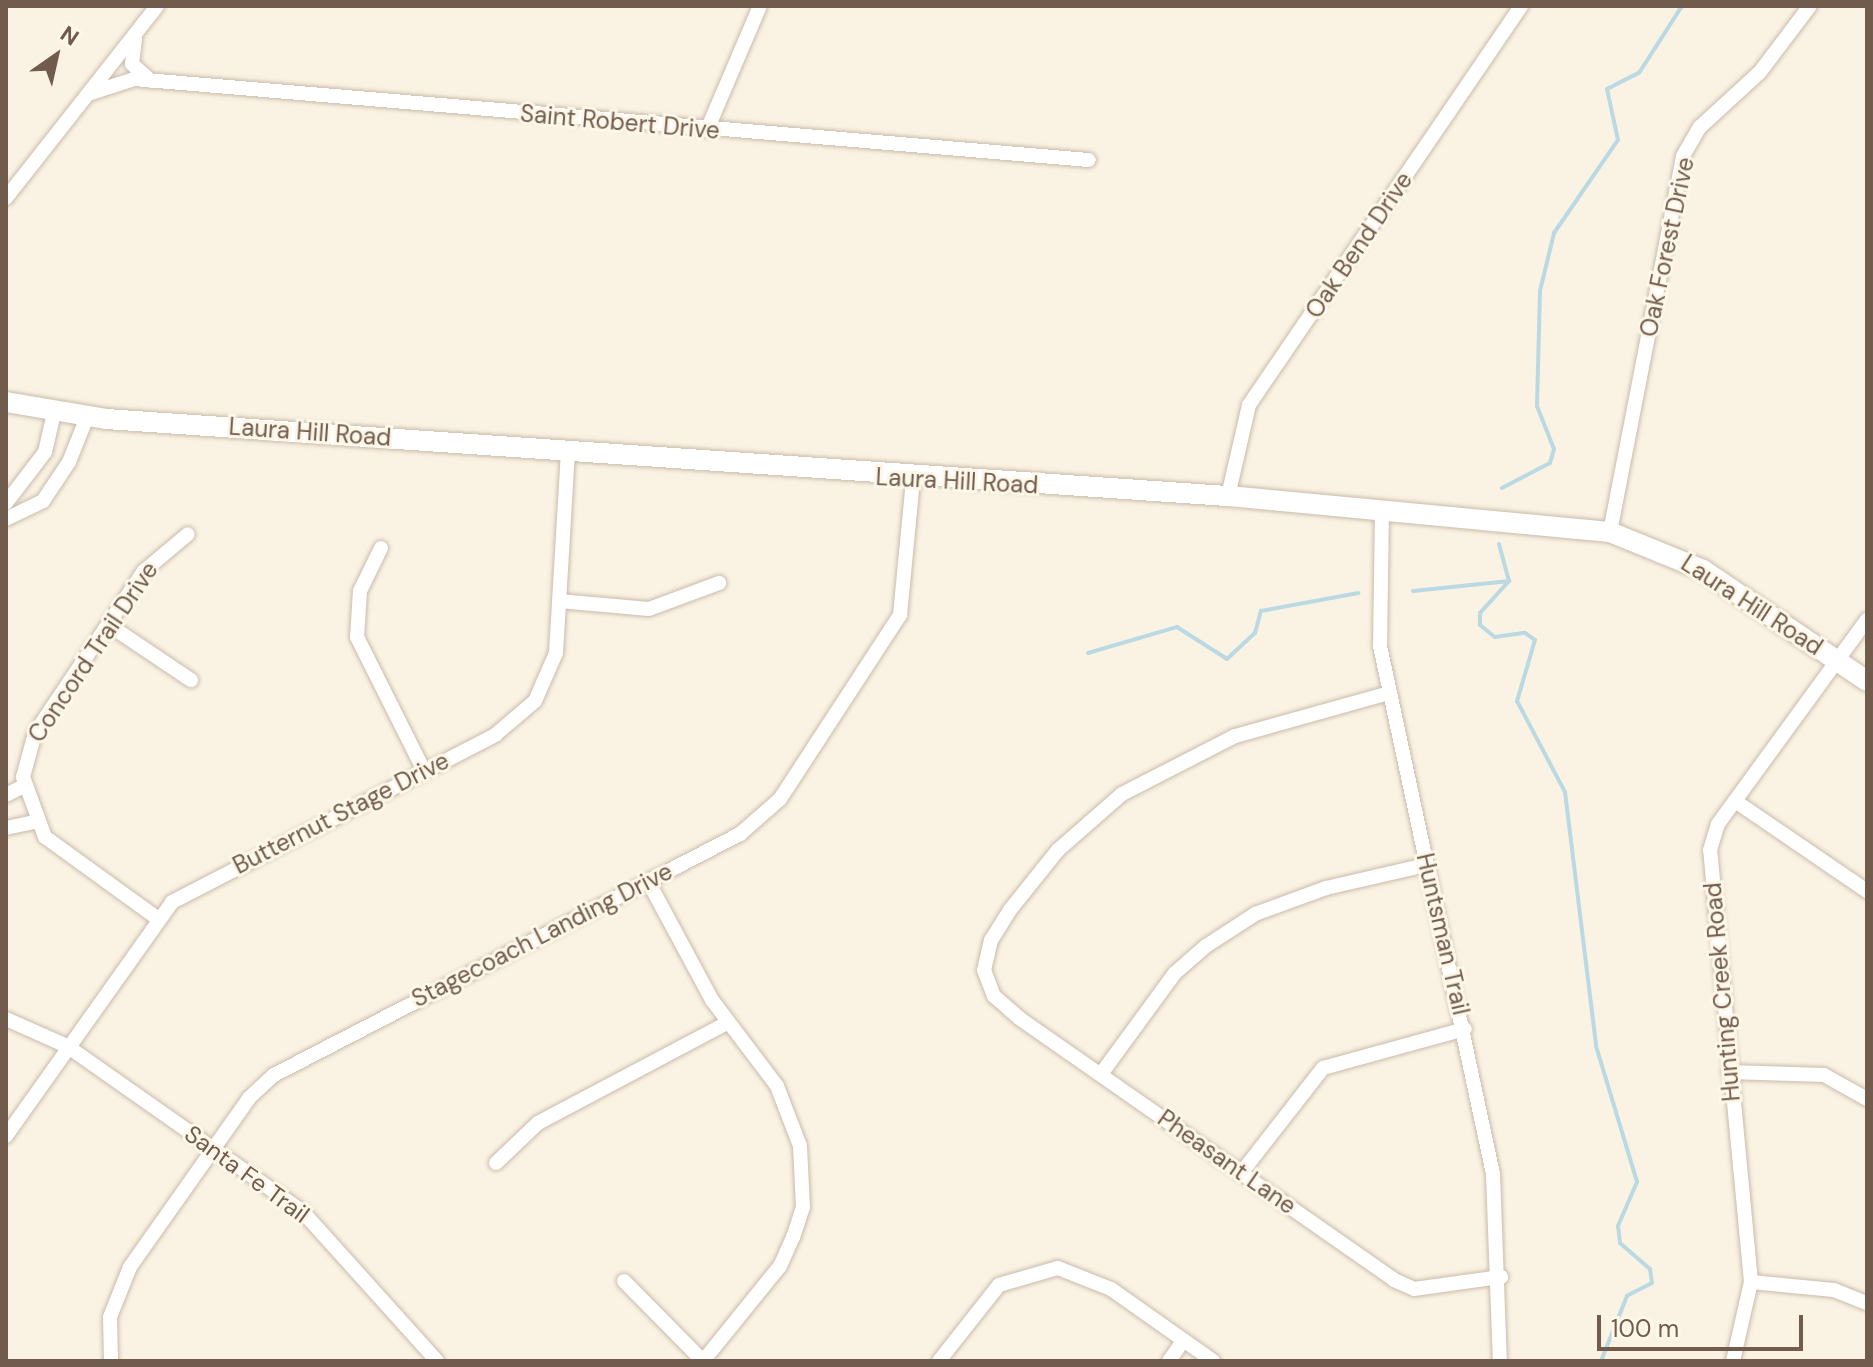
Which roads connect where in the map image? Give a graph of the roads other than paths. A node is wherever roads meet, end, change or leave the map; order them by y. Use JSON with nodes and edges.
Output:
{"nodes":[{"id":1,"x":157,"y":6,"type":"edge"},
{"id":2,"x":760,"y":6,"type":"edge"},
{"id":3,"x":1521,"y":6,"type":"edge"},
{"id":4,"x":1810,"y":6,"type":"edge"},
{"id":5,"x":136,"y":34,"type":"junction"},
{"id":6,"x":151,"y":81,"type":"junction"},
{"id":7,"x":91,"y":93,"type":"junction"},
{"id":8,"x":707,"y":130,"type":"junction"},
{"id":9,"x":1089,"y":160,"type":"dead end"},
{"id":10,"x":6,"y":198,"type":"edge"},
{"id":11,"x":6,"y":402,"type":"edge"},
{"id":12,"x":54,"y":413,"type":"junction"},
{"id":13,"x":87,"y":417,"type":"junction"},
{"id":14,"x":568,"y":452,"type":"junction"},
{"id":15,"x":913,"y":480,"type":"junction"},
{"id":16,"x":1228,"y":496,"type":"junction"},
{"id":17,"x":6,"y":503,"type":"edge"},
{"id":18,"x":1382,"y":508,"type":"junction"},
{"id":19,"x":6,"y":519,"type":"edge"},
{"id":20,"x":1610,"y":532,"type":"junction"},
{"id":21,"x":188,"y":534,"type":"dead end"},
{"id":22,"x":381,"y":548,"type":"dead end"},
{"id":23,"x":719,"y":583,"type":"dead end"},
{"id":24,"x":559,"y":601,"type":"junction"},
{"id":25,"x":1867,"y":620,"type":"edge"},
{"id":26,"x":109,"y":625,"type":"junction"},
{"id":27,"x":1834,"y":658,"type":"junction"},
{"id":28,"x":191,"y":680,"type":"dead end"},
{"id":29,"x":1867,"y":681,"type":"edge"},
{"id":30,"x":1389,"y":693,"type":"junction"},
{"id":31,"x":424,"y":771,"type":"junction"},
{"id":32,"x":24,"y":786,"type":"junction"},
{"id":33,"x":6,"y":795,"type":"edge"},
{"id":34,"x":1735,"y":801,"type":"junction"},
{"id":35,"x":35,"y":822,"type":"junction"},
{"id":36,"x":6,"y":828,"type":"edge"},
{"id":37,"x":1426,"y":865,"type":"junction"},
{"id":38,"x":649,"y":883,"type":"junction"},
{"id":39,"x":1867,"y":891,"type":"edge"},
{"id":40,"x":157,"y":918,"type":"junction"},
{"id":41,"x":6,"y":1019,"type":"edge"},
{"id":42,"x":727,"y":1023,"type":"junction"},
{"id":43,"x":1465,"y":1029,"type":"junction"},
{"id":44,"x":67,"y":1046,"type":"junction"},
{"id":45,"x":1729,"y":1072,"type":"junction"},
{"id":46,"x":1101,"y":1074,"type":"junction"},
{"id":47,"x":1867,"y":1099,"type":"edge"},
{"id":48,"x":6,"y":1136,"type":"edge"},
{"id":49,"x":214,"y":1148,"type":"junction"},
{"id":50,"x":496,"y":1163,"type":"dead end"},
{"id":51,"x":1242,"y":1172,"type":"junction"},
{"id":52,"x":1501,"y":1277,"type":"junction"},
{"id":53,"x":624,"y":1281,"type":"dead end"},
{"id":54,"x":1751,"y":1282,"type":"junction"},
{"id":55,"x":1867,"y":1303,"type":"edge"},
{"id":56,"x":1183,"y":1341,"type":"junction"},
{"id":57,"x":107,"y":1358,"type":"edge"},
{"id":58,"x":437,"y":1361,"type":"edge"},
{"id":59,"x":703,"y":1361,"type":"edge"},
{"id":60,"x":939,"y":1361,"type":"edge"},
{"id":61,"x":1169,"y":1361,"type":"edge"},
{"id":62,"x":1213,"y":1361,"type":"edge"},
{"id":63,"x":1500,"y":1361,"type":"edge"},
{"id":64,"x":1733,"y":1361,"type":"edge"}],
"edges":[{"from":1,"to":5,"type":"street"},
{"from":2,"to":8,"type":"street"},
{"from":3,"to":16,"type":"street","name":"Oak Bend Drive"},
{"from":4,"to":20,"type":"street","name":"Oak Forest Drive"},
{"from":5,"to":6,"type":"street"},
{"from":5,"to":7,"type":"street"},
{"from":6,"to":7,"type":"street","name":"Saint Robert Drive"},
{"from":6,"to":8,"type":"street","name":"Saint Robert Drive"},
{"from":7,"to":10,"type":"street"},
{"from":8,"to":9,"type":"street","name":"Saint Robert Drive"},
{"from":11,"to":12,"type":"main road","name":"Laura Hill Road"},
{"from":12,"to":13,"type":"main road","name":"Laura Hill Road"},
{"from":12,"to":17,"type":"street"},
{"from":13,"to":14,"type":"main road","name":"Laura Hill Road"},
{"from":13,"to":19,"type":"street"},
{"from":14,"to":15,"type":"main road","name":"Laura Hill Road"},
{"from":14,"to":24,"type":"street","name":"Butternut Stage Drive"},
{"from":15,"to":16,"type":"main road","name":"Laura Hill Road"},
{"from":15,"to":38,"type":"street","name":"Stagecoach Landing Drive"},
{"from":16,"to":18,"type":"main road","name":"Laura Hill Road"},
{"from":18,"to":20,"type":"main road","name":"Laura Hill Road"},
{"from":18,"to":30,"type":"street","name":"Huntsman Trail"},
{"from":20,"to":27,"type":"main road","name":"Laura Hill Road"},
{"from":21,"to":26,"type":"street","name":"Concord Trail Drive"},
{"from":22,"to":31,"type":"street"},
{"from":23,"to":24,"type":"street"},
{"from":24,"to":31,"type":"street","name":"Butternut Stage Drive"},
{"from":25,"to":27,"type":"street","name":"Hunting Creek Road"},
{"from":26,"to":28,"type":"street"},
{"from":26,"to":32,"type":"street","name":"Concord Trail Drive"},
{"from":27,"to":29,"type":"main road","name":"Laura Hill Road"},
{"from":27,"to":34,"type":"street","name":"Hunting Creek Road"},
{"from":30,"to":37,"type":"street","name":"Huntsman Trail"},
{"from":30,"to":46,"type":"street","name":"Pheasant Lane"},
{"from":31,"to":40,"type":"street","name":"Butternut Stage Drive"},
{"from":32,"to":33,"type":"street"},
{"from":32,"to":35,"type":"street","name":"Concord Trail Drive"},
{"from":34,"to":39,"type":"street"},
{"from":34,"to":45,"type":"street","name":"Hunting Creek Road"},
{"from":35,"to":36,"type":"street"},
{"from":35,"to":40,"type":"street","name":"Concord Trail Drive"},
{"from":37,"to":43,"type":"street","name":"Huntsman Trail"},
{"from":37,"to":46,"type":"street"},
{"from":38,"to":42,"type":"street"},
{"from":38,"to":49,"type":"street","name":"Stagecoach Landing Drive"},
{"from":40,"to":44,"type":"street","name":"Butternut Stage Drive"},
{"from":41,"to":44,"type":"street","name":"Santa Fe Trail"},
{"from":42,"to":50,"type":"street"},
{"from":42,"to":59,"type":"street"},
{"from":43,"to":51,"type":"street"},
{"from":43,"to":52,"type":"street","name":"Huntsman Trail"},
{"from":44,"to":48,"type":"street","name":"Butternut Stage Drive"},
{"from":44,"to":49,"type":"street","name":"Santa Fe Trail"},
{"from":45,"to":47,"type":"street"},
{"from":45,"to":54,"type":"street","name":"Hunting Creek Road"},
{"from":46,"to":51,"type":"street","name":"Pheasant Lane"},
{"from":49,"to":57,"type":"street","name":"Stagecoach Landing Drive"},
{"from":49,"to":58,"type":"street","name":"Santa Fe Trail"},
{"from":51,"to":52,"type":"street","name":"Pheasant Lane"},
{"from":52,"to":63,"type":"street","name":"Huntsman Trail"},
{"from":53,"to":59,"type":"street"},
{"from":54,"to":55,"type":"street"},
{"from":54,"to":64,"type":"street","name":"Hunting Creek Road"},
{"from":56,"to":60,"type":"street"},
{"from":56,"to":61,"type":"street"},
{"from":56,"to":62,"type":"street"}]}
